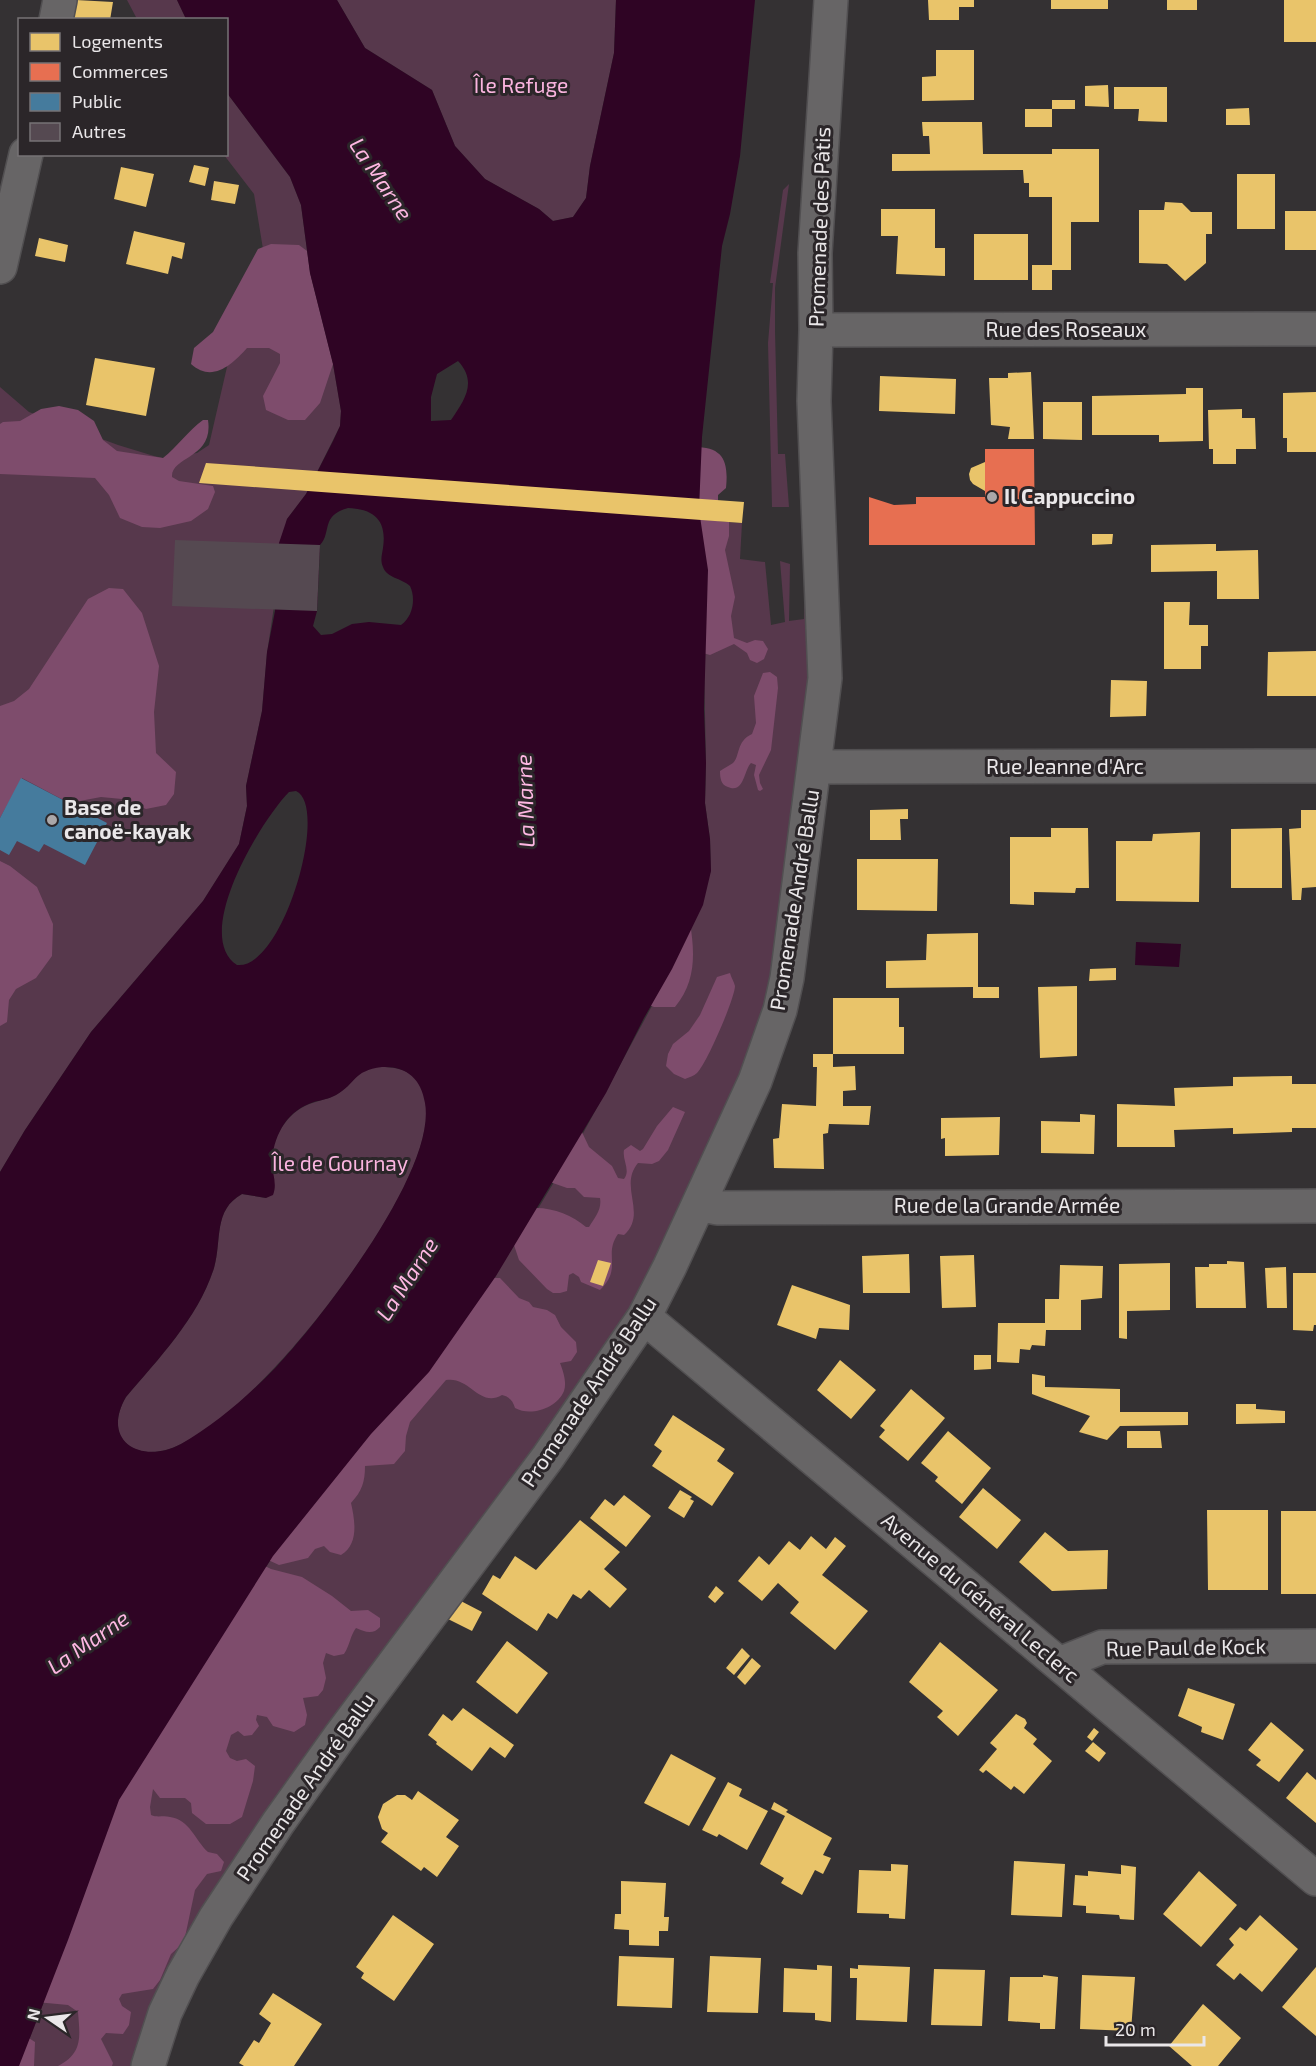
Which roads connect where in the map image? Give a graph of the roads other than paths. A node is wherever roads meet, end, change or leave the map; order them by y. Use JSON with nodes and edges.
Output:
{"nodes":[{"id":1,"x":60,"y":0,"type":"edge"},
{"id":2,"x":831,"y":0,"type":"edge"},
{"id":3,"x":56,"y":18,"type":"edge"},
{"id":4,"x":26,"y":156,"type":"edge"},
{"id":5,"x":0,"y":267,"type":"edge"},
{"id":6,"x":1316,"y":329,"type":"edge"},
{"id":7,"x":816,"y":330,"type":"junction"},
{"id":8,"x":816,"y":454,"type":"joint"},
{"id":9,"x":1316,"y":766,"type":"edge"},
{"id":10,"x":814,"y":767,"type":"junction"},
{"id":11,"x":699,"y":1204,"type":"junction"},
{"id":12,"x":1316,"y":1206,"type":"edge"},
{"id":13,"x":644,"y":1317,"type":"junction"},
{"id":14,"x":1316,"y":1646,"type":"edge"},
{"id":15,"x":1059,"y":1664,"type":"junction"},
{"id":16,"x":1316,"y":1879,"type":"edge"},
{"id":17,"x":148,"y":2066,"type":"edge"}],
"edges":[{"from":1,"to":3,"type":"street"},
{"from":2,"to":7,"type":"street","name":"Promenade des Pâtis"},
{"from":4,"to":5,"type":"street"},
{"from":6,"to":7,"type":"street","name":"Rue des Roseaux"},
{"from":7,"to":8,"type":"street","name":"Promenade des Pâtis"},
{"from":8,"to":10,"type":"street","name":"Promenade André Ballu"},
{"from":9,"to":10,"type":"street","name":"Rue Jeanne d'Arc"},
{"from":10,"to":11,"type":"street","name":"Promenade André Ballu"},
{"from":11,"to":12,"type":"street","name":"Rue de la Grande Armée"},
{"from":11,"to":13,"type":"street","name":"Promenade André Ballu"},
{"from":13,"to":15,"type":"street","name":"Avenue du Général Leclerc"},
{"from":13,"to":17,"type":"street","name":"Promenade André Ballu"},
{"from":14,"to":15,"type":"street","name":"Rue Paul de Kock"},
{"from":15,"to":16,"type":"street","name":"Avenue du Général Leclerc"}]}
